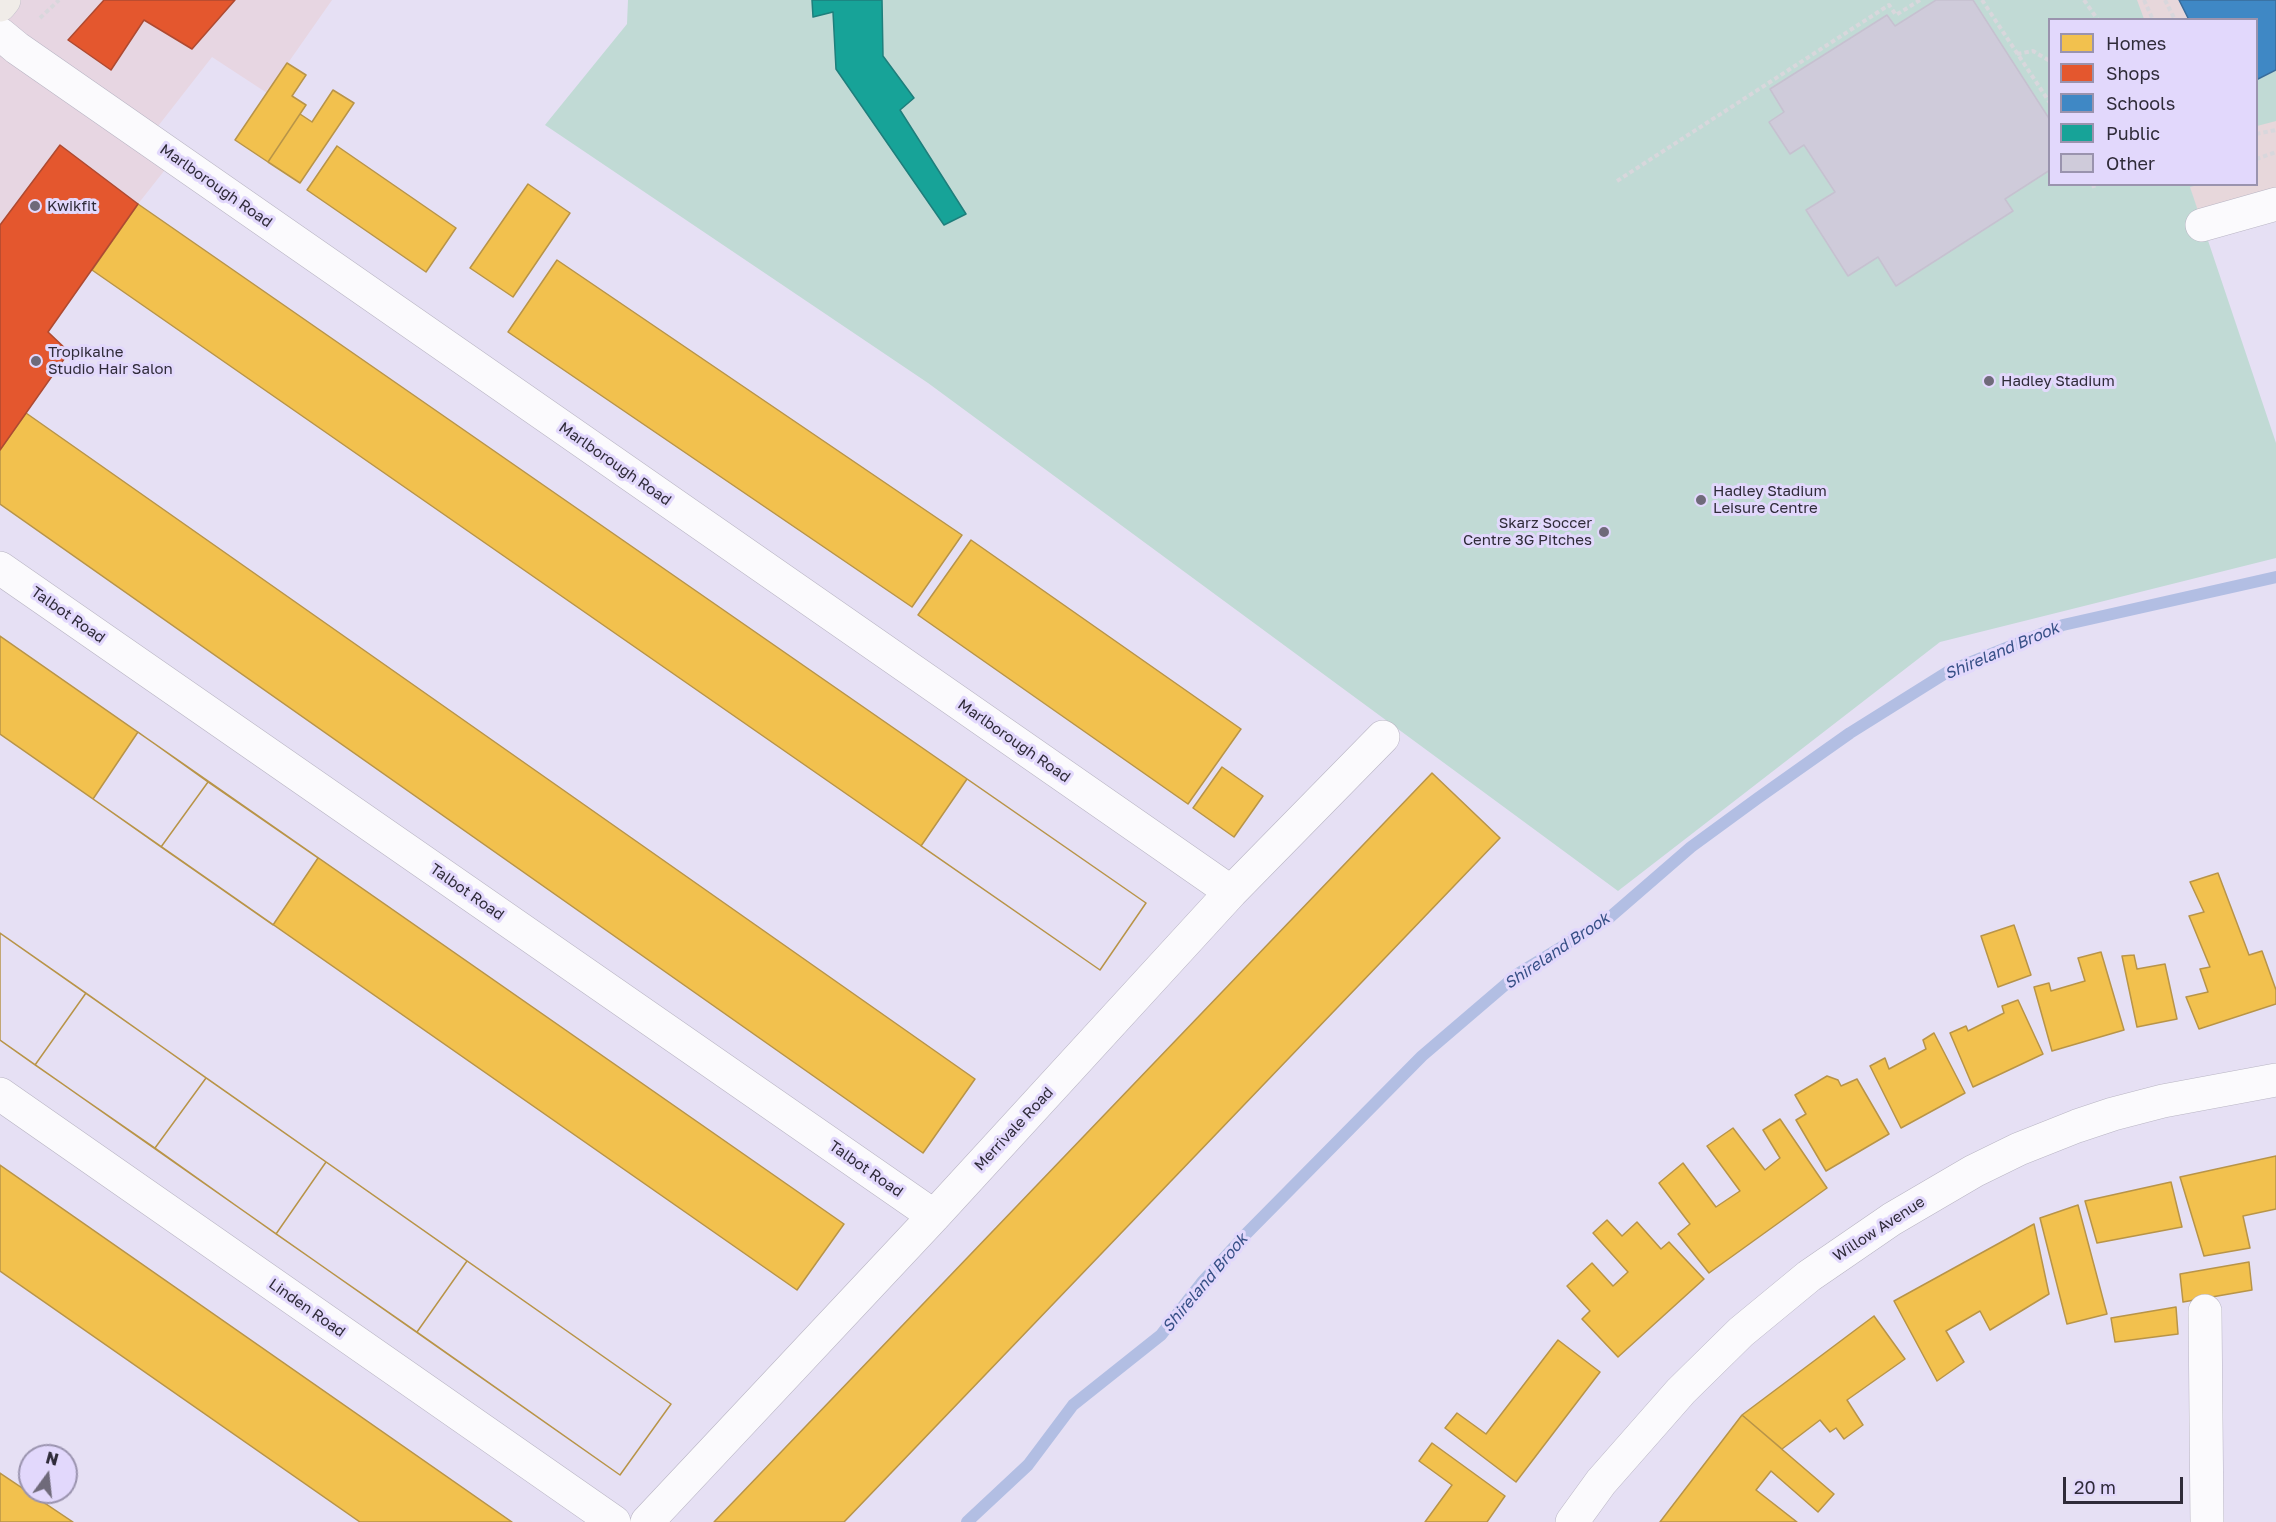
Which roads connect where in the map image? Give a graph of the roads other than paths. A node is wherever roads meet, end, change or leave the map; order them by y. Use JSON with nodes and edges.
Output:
{"nodes":[{"id":1,"x":4,"y":0,"type":"edge"},
{"id":2,"x":0,"y":5,"type":"edge"},
{"id":3,"x":0,"y":34,"type":"edge"},
{"id":4,"x":2276,"y":204,"type":"edge"},
{"id":5,"x":2202,"y":225,"type":"dead end"},
{"id":6,"x":0,"y":568,"type":"edge"},
{"id":7,"x":1383,"y":737,"type":"dead end"},
{"id":8,"x":1231,"y":892,"type":"junction"},
{"id":9,"x":2276,"y":1080,"type":"edge"},
{"id":10,"x":0,"y":1094,"type":"edge"},
{"id":11,"x":933,"y":1216,"type":"junction"},
{"id":12,"x":2205,"y":1311,"type":"dead end"},
{"id":13,"x":614,"y":1522,"type":"edge"},
{"id":14,"x":647,"y":1522,"type":"edge"},
{"id":15,"x":1572,"y":1522,"type":"edge"},
{"id":16,"x":2207,"y":1522,"type":"edge"}],
"edges":[{"from":1,"to":2,"type":"main road"},
{"from":3,"to":8,"type":"street","name":"Marlborough Road"},
{"from":4,"to":5,"type":"street"},
{"from":6,"to":11,"type":"street","name":"Talbot Road"},
{"from":7,"to":8,"type":"street","name":"Merrivale Road"},
{"from":8,"to":11,"type":"street","name":"Merrivale Road"},
{"from":9,"to":15,"type":"street","name":"Willow Avenue"},
{"from":10,"to":13,"type":"street","name":"Linden Road"},
{"from":11,"to":14,"type":"street","name":"Merrivale Road"},
{"from":12,"to":16,"type":"street"}]}
